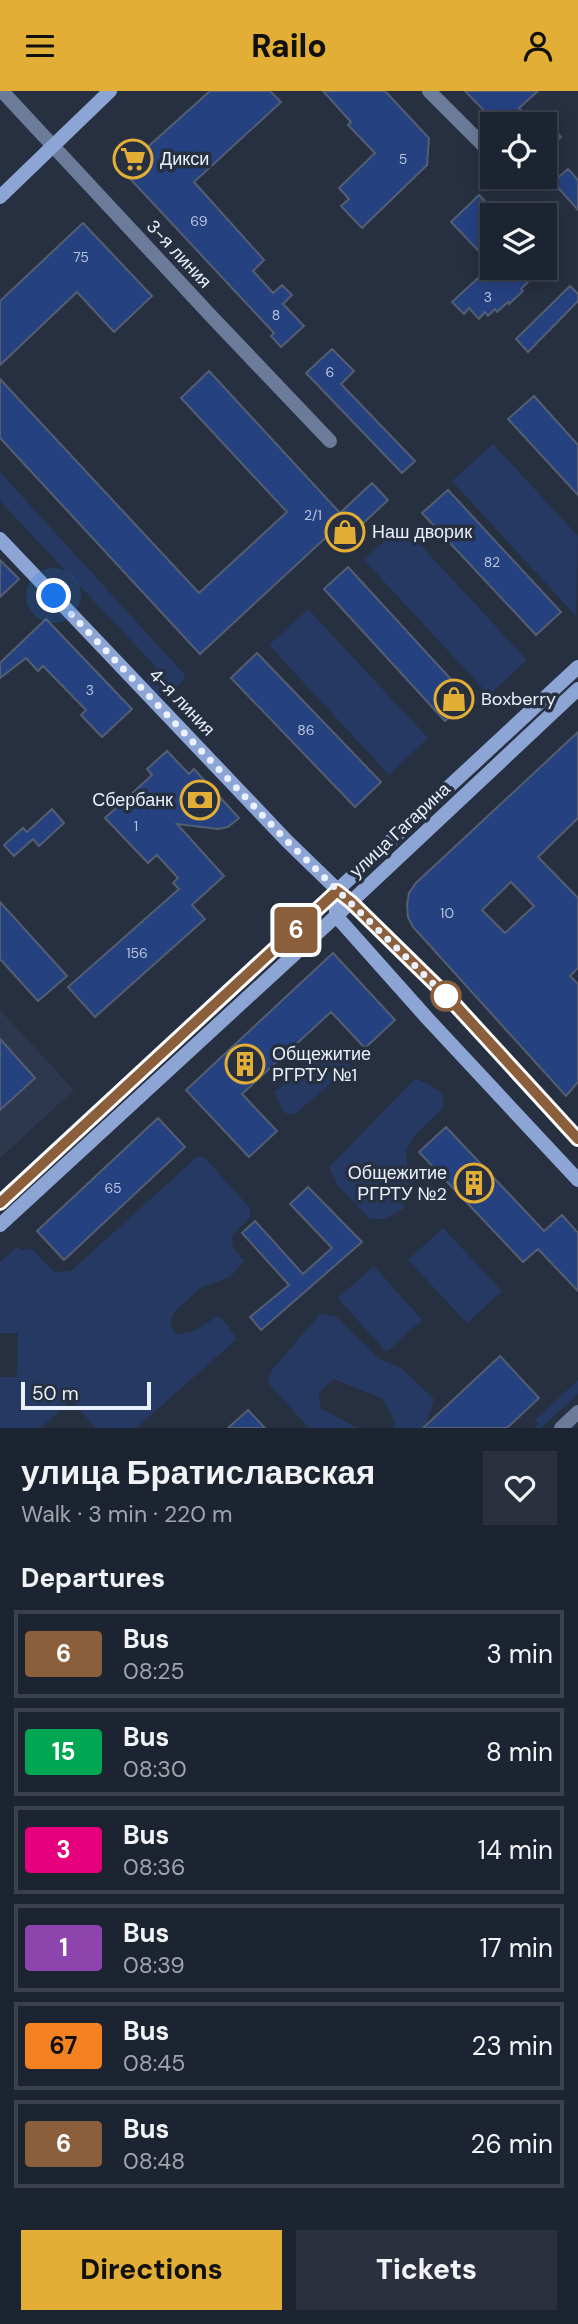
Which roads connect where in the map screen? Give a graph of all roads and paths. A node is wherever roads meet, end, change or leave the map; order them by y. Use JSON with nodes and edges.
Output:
{"nodes":[{"id":1,"x":2,"y":91,"type":"edge"},
{"id":2,"x":110,"y":91,"type":"edge"},
{"id":3,"x":429,"y":91,"type":"edge"},
{"id":4,"x":480,"y":143,"type":"edge"},
{"id":5,"x":53,"y":146,"type":"junction"},
{"id":6,"x":0,"y":197,"type":"edge"},
{"id":7,"x":330,"y":440,"type":"dead end"},
{"id":8,"x":0,"y":539,"type":"edge"},
{"id":9,"x":578,"y":667,"type":"edge"},
{"id":10,"x":578,"y":689,"type":"edge"},
{"id":11,"x":337,"y":891,"type":"junction"},
{"id":12,"x":351,"y":902,"type":"junction"},
{"id":13,"x":336,"y":916,"type":"junction"},
{"id":14,"x":578,"y":1139,"type":"edge"},
{"id":15,"x":578,"y":1180,"type":"edge"},
{"id":16,"x":0,"y":1203,"type":"edge"},
{"id":17,"x":0,"y":1226,"type":"edge"},
{"id":18,"x":578,"y":1412,"type":"edge"},
{"id":19,"x":561,"y":1428,"type":"edge"}],
"edges":[{"from":1,"to":5,"type":"street","name":"3-я линия"},
{"from":2,"to":5,"type":"main road"},
{"from":3,"to":4,"type":"street"},
{"from":5,"to":6,"type":"main road"},
{"from":5,"to":7,"type":"street","name":"3-я линия"},
{"from":8,"to":11,"type":"main road","name":"4-я линия"},
{"from":9,"to":11,"type":"main road","name":"улица Гагарина"},
{"from":10,"to":12,"type":"main road","name":"улица Гагарина"},
{"from":11,"to":12,"type":"main road","name":"4-я линия"},
{"from":11,"to":13,"type":"main road"},
{"from":11,"to":16,"type":"main road","name":"улица Гагарина"},
{"from":12,"to":13,"type":"main road","name":"улица Гагарина"},
{"from":12,"to":14,"type":"main road","name":"4-я линия"},
{"from":13,"to":15,"type":"main road"},
{"from":13,"to":17,"type":"main road","name":"улица Гагарина"},
{"from":18,"to":19,"type":"street"}]}
